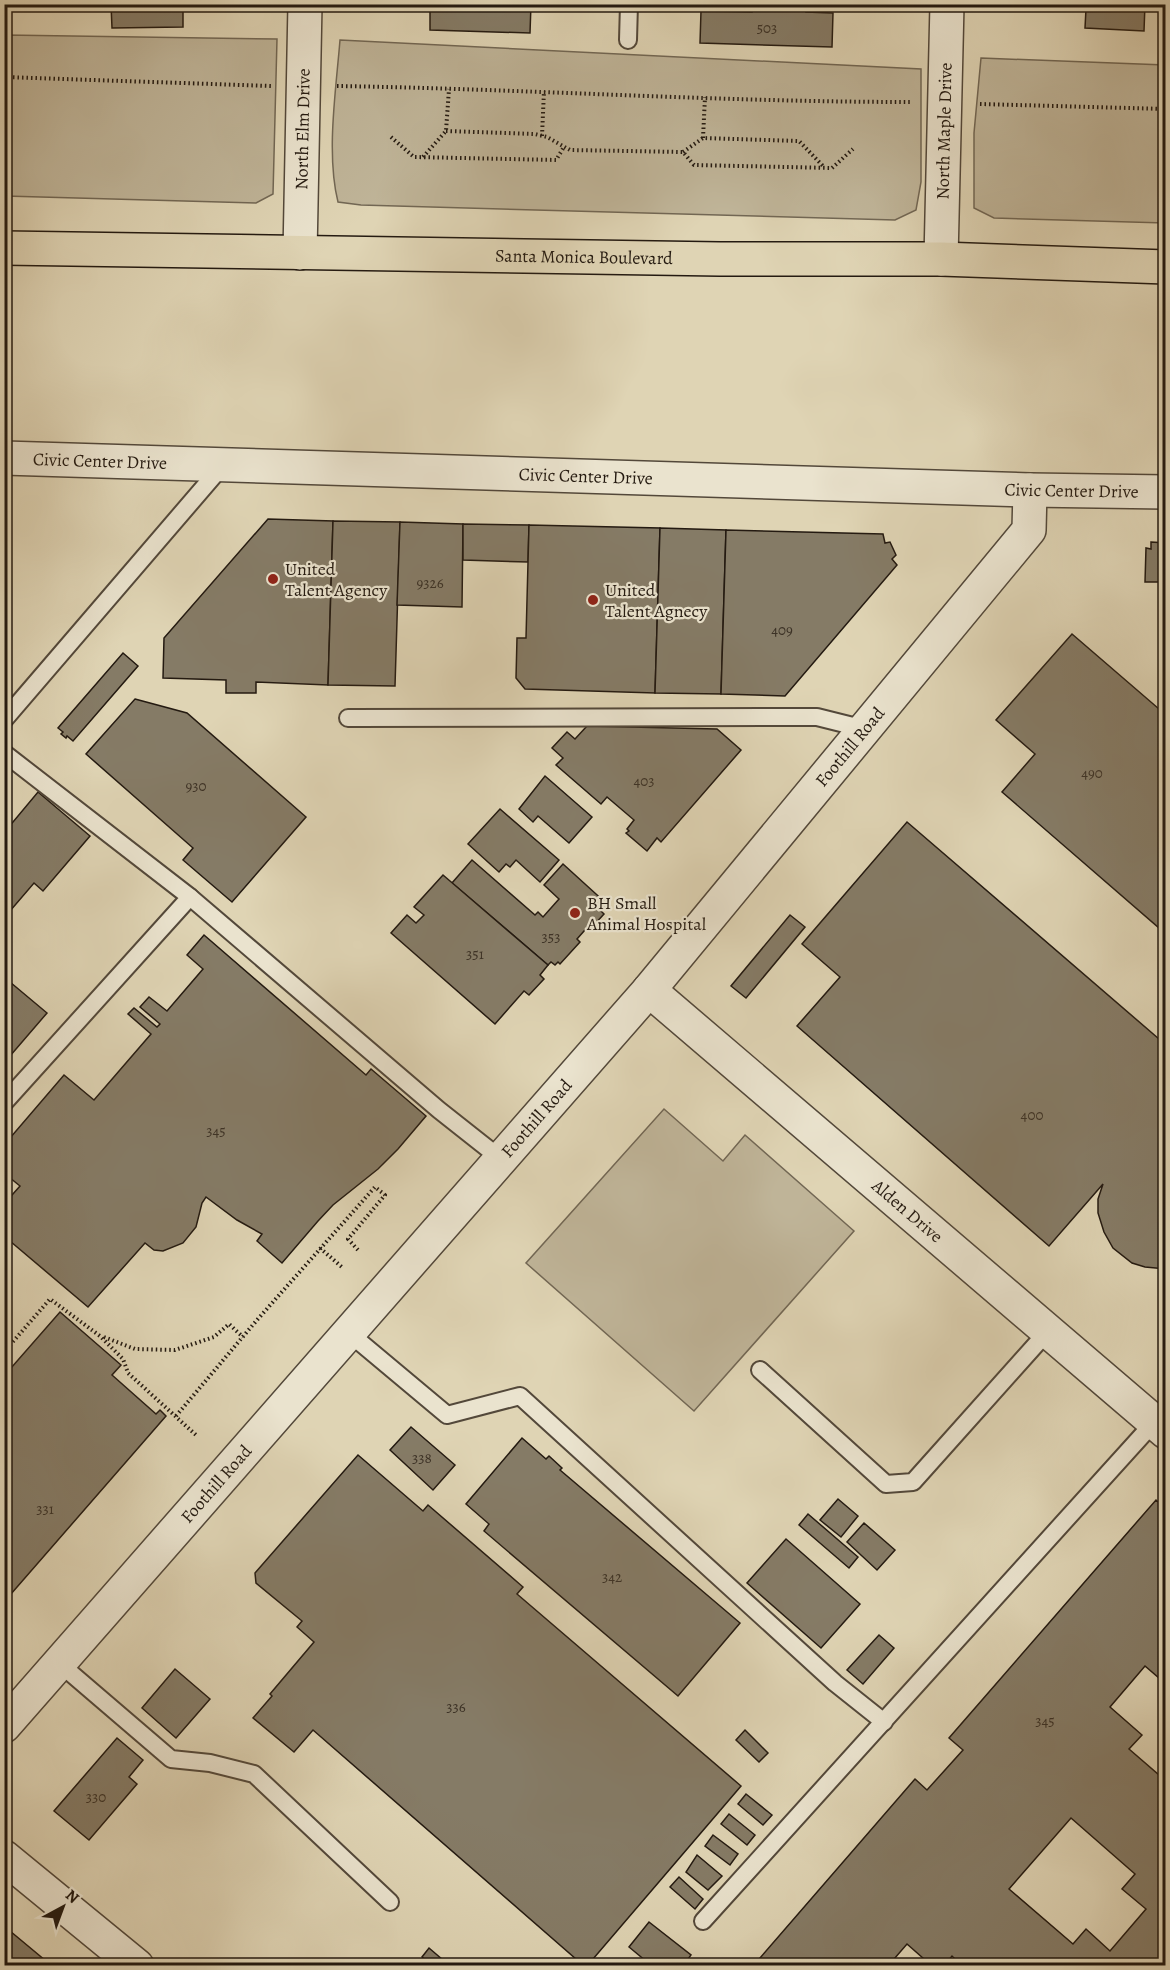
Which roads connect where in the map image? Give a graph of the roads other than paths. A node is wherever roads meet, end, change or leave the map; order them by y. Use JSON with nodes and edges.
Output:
{"nodes":[{"id":1,"x":305,"y":4,"type":"edge"},
{"id":2,"x":629,"y":4,"type":"edge"},
{"id":3,"x":947,"y":4,"type":"edge"},
{"id":4,"x":628,"y":40,"type":"dead end"},
{"id":5,"x":4,"y":248,"type":"edge"},
{"id":6,"x":300,"y":253,"type":"junction"},
{"id":7,"x":941,"y":259,"type":"junction"},
{"id":8,"x":1166,"y":267,"type":"edge"},
{"id":9,"x":4,"y":458,"type":"edge"},
{"id":10,"x":224,"y":464,"type":"junction"},
{"id":11,"x":1030,"y":490,"type":"junction"},
{"id":12,"x":1166,"y":492,"type":"edge"},
{"id":13,"x":348,"y":718,"type":"dead end"},
{"id":14,"x":4,"y":720,"type":"edge"},
{"id":15,"x":865,"y":729,"type":"junction"},
{"id":16,"x":4,"y":753,"type":"edge"},
{"id":17,"x":190,"y":897,"type":"junction"},
{"id":18,"x":649,"y":990,"type":"junction"},
{"id":19,"x":4,"y":1103,"type":"edge"},
{"id":20,"x":501,"y":1159,"type":"junction"},
{"id":21,"x":1048,"y":1331,"type":"junction"},
{"id":22,"x":349,"y":1333,"type":"junction"},
{"id":23,"x":760,"y":1370,"type":"dead end"},
{"id":24,"x":1162,"y":1421,"type":"edge"},
{"id":25,"x":59,"y":1663,"type":"junction"},
{"id":26,"x":884,"y":1722,"type":"junction"},
{"id":27,"x":4,"y":1726,"type":"edge"},
{"id":28,"x":4,"y":1857,"type":"edge"},
{"id":29,"x":390,"y":1902,"type":"dead end"},
{"id":30,"x":703,"y":1921,"type":"dead end"},
{"id":31,"x":137,"y":1965,"type":"edge"}],
"edges":[{"from":1,"to":6,"type":"street","name":"North Elm Drive"},
{"from":2,"to":4,"type":"lane"},
{"from":3,"to":7,"type":"street","name":"North Maple Drive"},
{"from":5,"to":6,"type":"main road","name":"Santa Monica Boulevard"},
{"from":6,"to":7,"type":"main road","name":"Santa Monica Boulevard"},
{"from":7,"to":8,"type":"main road","name":"Santa Monica Boulevard"},
{"from":9,"to":10,"type":"street","name":"Civic Center Drive"},
{"from":10,"to":11,"type":"street","name":"Civic Center Drive"},
{"from":10,"to":14,"type":"lane"},
{"from":11,"to":12,"type":"street","name":"Civic Center Drive"},
{"from":11,"to":15,"type":"street","name":"Foothill Road"},
{"from":13,"to":15,"type":"lane"},
{"from":15,"to":18,"type":"street","name":"Foothill Road"},
{"from":16,"to":17,"type":"lane"},
{"from":17,"to":19,"type":"lane"},
{"from":17,"to":20,"type":"lane"},
{"from":18,"to":20,"type":"street","name":"Foothill Road"},
{"from":18,"to":21,"type":"street","name":"Alden Drive"},
{"from":20,"to":22,"type":"street","name":"Foothill Road"},
{"from":21,"to":23,"type":"lane"},
{"from":21,"to":24,"type":"street","name":"Alden Drive"},
{"from":22,"to":25,"type":"street","name":"Foothill Road"},
{"from":22,"to":26,"type":"lane"},
{"from":24,"to":26,"type":"lane"},
{"from":25,"to":27,"type":"street","name":"Foothill Road"},
{"from":25,"to":29,"type":"lane"},
{"from":26,"to":30,"type":"lane"},
{"from":28,"to":31,"type":"street"}]}
